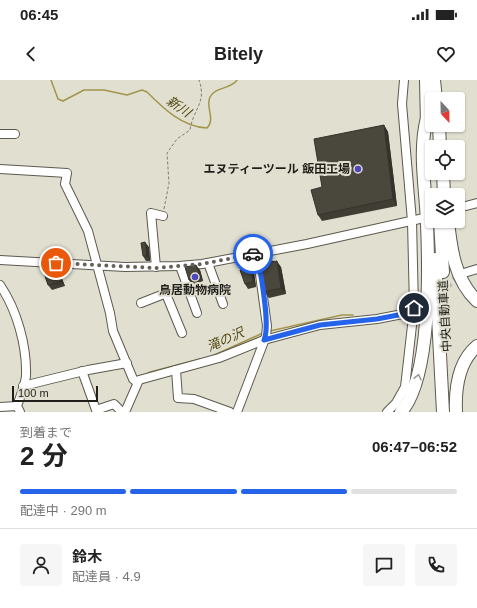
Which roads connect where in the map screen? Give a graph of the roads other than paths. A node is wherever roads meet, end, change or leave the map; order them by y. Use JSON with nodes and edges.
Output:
{"nodes":[{"id":1,"x":404,"y":80,"type":"edge"},
{"id":2,"x":426,"y":80,"type":"edge"},
{"id":3,"x":434,"y":80,"type":"edge"},
{"id":4,"x":427,"y":92,"type":"edge"},
{"id":5,"x":435,"y":92,"type":"edge"},
{"id":6,"x":425,"y":131,"type":"edge"},
{"id":7,"x":431,"y":132,"type":"edge"},
{"id":8,"x":0,"y":134,"type":"edge"},
{"id":9,"x":15,"y":134,"type":"dead end"},
{"id":10,"x":0,"y":169,"type":"edge"},
{"id":11,"x":432,"y":188,"type":"edge"},
{"id":12,"x":477,"y":203,"type":"edge"},
{"id":13,"x":465,"y":206,"type":"edge"},
{"id":14,"x":163,"y":216,"type":"road end"},
{"id":15,"x":425,"y":220,"type":"edge"},
{"id":16,"x":412,"y":221,"type":"junction"},
{"id":17,"x":429,"y":228,"type":"edge"},
{"id":18,"x":440,"y":228,"type":"edge"},
{"id":19,"x":449,"y":228,"type":"edge"},
{"id":20,"x":257,"y":253,"type":"junction"},
{"id":21,"x":0,"y":260,"type":"edge"},
{"id":22,"x":208,"y":263,"type":"junction"},
{"id":23,"x":98,"y":266,"type":"junction"},
{"id":24,"x":180,"y":266,"type":"junction"},
{"id":25,"x":156,"y":268,"type":"junction"},
{"id":26,"x":477,"y":269,"type":"edge"},
{"id":27,"x":464,"y":273,"type":"tunnel mouth"},
{"id":28,"x":187,"y":285,"type":"junction"},
{"id":29,"x":0,"y":286,"type":"edge"},
{"id":30,"x":166,"y":294,"type":"junction"},
{"id":31,"x":477,"y":301,"type":"edge"},
{"id":32,"x":424,"y":302,"type":"dead end"},
{"id":33,"x":141,"y":303,"type":"dead end"},
{"id":34,"x":223,"y":304,"type":"dead end"},
{"id":35,"x":414,"y":310,"type":"junction"},
{"id":36,"x":197,"y":313,"type":"dead end"},
{"id":37,"x":182,"y":333,"type":"dead end"},
{"id":38,"x":266,"y":335,"type":"junction"},
{"id":39,"x":477,"y":346,"type":"edge"},
{"id":40,"x":127,"y":363,"type":"junction"},
{"id":41,"x":176,"y":370,"type":"junction"},
{"id":42,"x":82,"y":371,"type":"junction"},
{"id":43,"x":141,"y":380,"type":"junction"},
{"id":44,"x":23,"y":386,"type":"junction"},
{"id":45,"x":0,"y":407,"type":"edge"},
{"id":46,"x":18,"y":409,"type":"edge"},
{"id":47,"x":122,"y":412,"type":"edge"},
{"id":48,"x":125,"y":412,"type":"edge"},
{"id":49,"x":230,"y":412,"type":"edge"},
{"id":50,"x":237,"y":412,"type":"edge"},
{"id":51,"x":387,"y":412,"type":"edge"},
{"id":52,"x":401,"y":412,"type":"edge"},
{"id":53,"x":443,"y":412,"type":"edge"},
{"id":54,"x":450,"y":412,"type":"edge"},
{"id":55,"x":456,"y":412,"type":"edge"}],
"edges":[{"from":1,"to":16,"type":"street"},
{"from":2,"to":4,"type":"highway"},
{"from":3,"to":5,"type":"highway"},
{"from":52,"to":6,"type":"highway","one_way":true},
{"from":7,"to":11,"type":"highway"},
{"from":8,"to":9,"type":"street"},
{"from":10,"to":23,"type":"street"},
{"from":12,"to":13,"type":"street"},
{"from":14,"to":25,"type":"street"},
{"from":15,"to":16,"type":"street"},
{"from":16,"to":20,"type":"street"},
{"from":16,"to":35,"type":"street"},
{"from":17,"to":53,"type":"highway","name":"中央自動車道"},
{"from":18,"to":54,"type":"highway","name":"中央自動車道"},
{"from":19,"to":31,"type":"highway"},
{"from":20,"to":22,"type":"street"},
{"from":20,"to":38,"type":"street"},
{"from":21,"to":23,"type":"street"},
{"from":22,"to":24,"type":"street"},
{"from":22,"to":34,"type":"street"},
{"from":23,"to":25,"type":"street"},
{"from":23,"to":40,"type":"street"},
{"from":24,"to":25,"type":"street"},
{"from":24,"to":28,"type":"street"},
{"from":26,"to":27,"type":"street"},
{"from":28,"to":30,"type":"street"},
{"from":28,"to":36,"type":"street"},
{"from":29,"to":44,"type":"street"},
{"from":30,"to":33,"type":"street"},
{"from":30,"to":37,"type":"street"},
{"from":32,"to":35,"type":"street"},
{"from":35,"to":38,"type":"street"},
{"from":35,"to":51,"type":"street"},
{"from":38,"to":41,"type":"street"},
{"from":38,"to":50,"type":"street"},
{"from":39,"to":55,"type":"highway"},
{"from":40,"to":42,"type":"street"},
{"from":40,"to":43,"type":"street"},
{"from":41,"to":43,"type":"street"},
{"from":41,"to":49,"type":"street"},
{"from":42,"to":44,"type":"street"},
{"from":42,"to":47,"type":"street"},
{"from":43,"to":48,"type":"street"},
{"from":44,"to":46,"type":"street"},
{"from":45,"to":46,"type":"street"}]}
